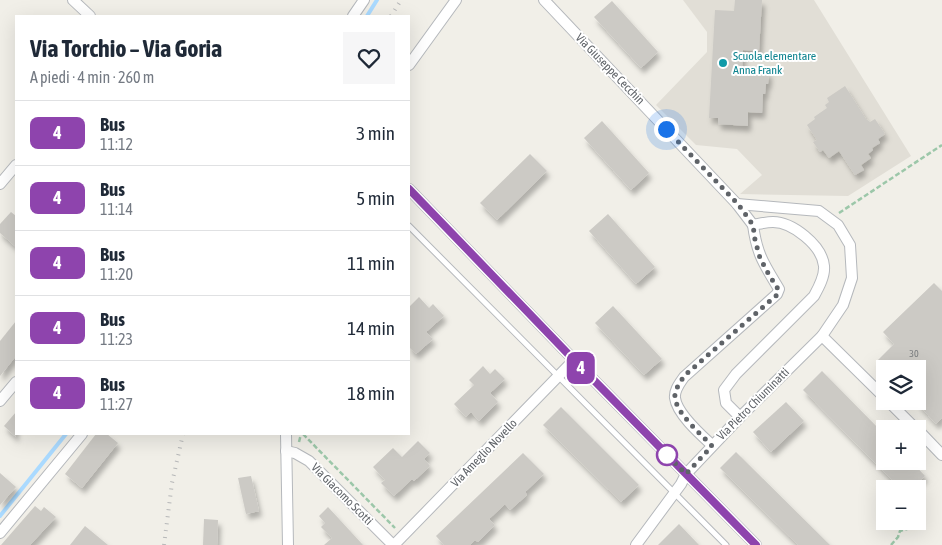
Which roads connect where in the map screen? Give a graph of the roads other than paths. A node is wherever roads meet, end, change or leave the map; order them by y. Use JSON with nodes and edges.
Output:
{"nodes":[{"id":1,"x":73,"y":0,"type":"edge"},
{"id":2,"x":364,"y":0,"type":"edge"},
{"id":3,"x":456,"y":0,"type":"edge"},
{"id":4,"x":544,"y":0,"type":"edge"},
{"id":5,"x":89,"y":15,"type":"edge"},
{"id":6,"x":354,"y":15,"type":"edge"},
{"id":7,"x":410,"y":64,"type":"edge"},
{"id":8,"x":15,"y":166,"type":"edge"},
{"id":9,"x":0,"y":184,"type":"edge"},
{"id":10,"x":410,"y":190,"type":"edge"},
{"id":11,"x":738,"y":204,"type":"junction"},
{"id":12,"x":753,"y":225,"type":"junction"},
{"id":13,"x":410,"y":227,"type":"edge"},
{"id":14,"x":822,"y":336,"type":"junction"},
{"id":15,"x":574,"y":360,"type":"junction"},
{"id":16,"x":559,"y":376,"type":"junction"},
{"id":17,"x":15,"y":383,"type":"edge"},
{"id":18,"x":876,"y":389,"type":"edge"},
{"id":19,"x":0,"y":401,"type":"edge"},
{"id":20,"x":897,"y":410,"type":"edge"},
{"id":21,"x":740,"y":417,"type":"junction"},
{"id":22,"x":907,"y":420,"type":"edge"},
{"id":23,"x":81,"y":435,"type":"edge"},
{"id":24,"x":286,"y":435,"type":"edge"},
{"id":25,"x":926,"y":439,"type":"edge"},
{"id":26,"x":712,"y":446,"type":"junction"},
{"id":27,"x":286,"y":451,"type":"junction"},
{"id":28,"x":942,"y":455,"type":"edge"},
{"id":29,"x":686,"y":474,"type":"junction"},
{"id":30,"x":675,"y":492,"type":"junction"},
{"id":31,"x":0,"y":532,"type":"edge"},
{"id":32,"x":288,"y":545,"type":"edge"},
{"id":33,"x":394,"y":545,"type":"edge"},
{"id":34,"x":636,"y":545,"type":"edge"},
{"id":35,"x":726,"y":545,"type":"edge"},
{"id":36,"x":756,"y":545,"type":"edge"}],
"edges":[{"from":1,"to":5,"type":"street"},
{"from":2,"to":6,"type":"street"},
{"from":3,"to":7,"type":"street"},
{"from":4,"to":11,"type":"street","name":"Via Giuseppe Cecchin"},
{"from":8,"to":9,"type":"street"},
{"from":10,"to":15,"type":"street"},
{"from":11,"to":12,"type":"street","name":"Via Giuseppe Cecchin"},
{"from":11,"to":14,"type":"street","name":"Via Pietro Chiuminatti"},
{"from":12,"to":21,"type":"street"},
{"from":12,"to":26,"type":"street"},
{"from":13,"to":16,"type":"lane"},
{"from":14,"to":18,"type":"street"},
{"from":14,"to":21,"type":"street","name":"Via Pietro Chiuminatti"},
{"from":15,"to":16,"type":"street","name":"Via Ameglio Novello"},
{"from":15,"to":29,"type":"street"},
{"from":16,"to":30,"type":"lane"},
{"from":16,"to":33,"type":"street","name":"Via Ameglio Novello"},
{"from":17,"to":19,"type":"street"},
{"from":20,"to":22,"type":"street"},
{"from":21,"to":26,"type":"street","name":"Via Pietro Chiuminatti"},
{"from":23,"to":31,"type":"street"},
{"from":24,"to":27,"type":"street"},
{"from":25,"to":28,"type":"street"},
{"from":26,"to":29,"type":"street","name":"Via Pietro Chiuminatti"},
{"from":27,"to":32,"type":"street"},
{"from":27,"to":33,"type":"street","name":"Via Giacomo Scotti"},
{"from":29,"to":30,"type":"street","name":"Via Pietro Chiuminatti"},
{"from":29,"to":36,"type":"street"},
{"from":30,"to":34,"type":"street","name":"Via Pietro Chiuminatti"},
{"from":30,"to":35,"type":"lane"}]}
